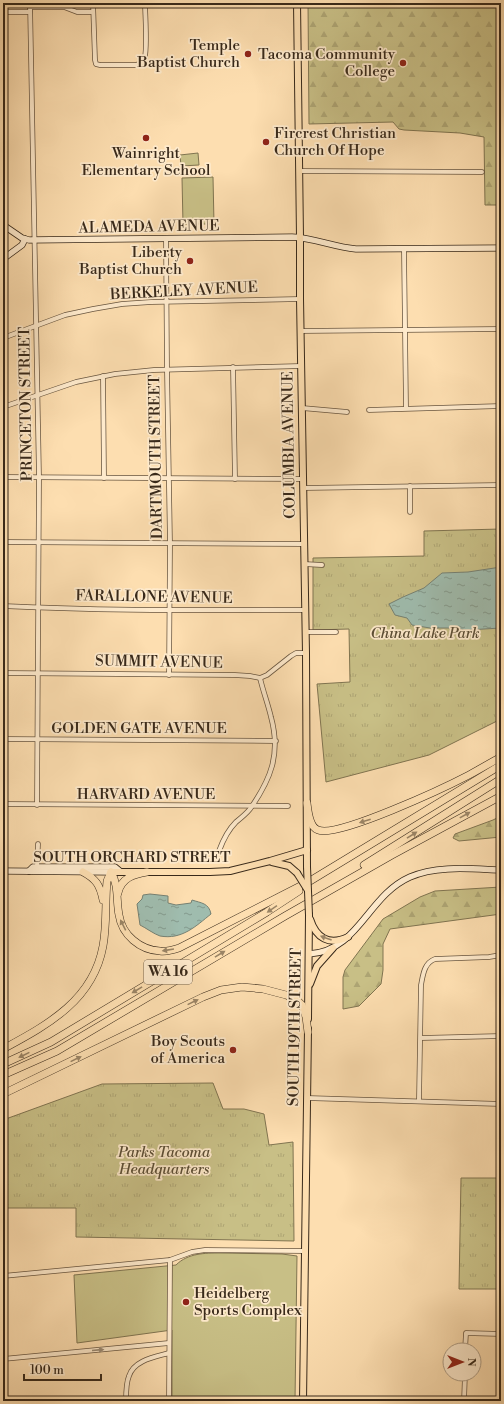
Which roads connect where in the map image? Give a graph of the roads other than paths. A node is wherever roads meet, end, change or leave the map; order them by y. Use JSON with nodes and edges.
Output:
{"nodes":[{"id":1,"x":94,"y":3,"type":"edge"},
{"id":2,"x":145,"y":3,"type":"edge"},
{"id":3,"x":297,"y":3,"type":"edge"},
{"id":4,"x":30,"y":7,"type":"edge"},
{"id":5,"x":3,"y":12,"type":"edge"},
{"id":6,"x":93,"y":12,"type":"junction"},
{"id":7,"x":300,"y":171,"type":"junction"},
{"id":8,"x":482,"y":172,"type":"dead end"},
{"id":9,"x":3,"y":225,"type":"edge"},
{"id":10,"x":300,"y":237,"type":"junction"},
{"id":11,"x":166,"y":238,"type":"junction"},
{"id":12,"x":25,"y":239,"type":"junction"},
{"id":13,"x":35,"y":240,"type":"junction"},
{"id":14,"x":501,"y":248,"type":"edge"},
{"id":15,"x":404,"y":250,"type":"junction"},
{"id":16,"x":3,"y":259,"type":"edge"},
{"id":17,"x":300,"y":299,"type":"junction"},
{"id":18,"x":166,"y":302,"type":"junction"},
{"id":19,"x":36,"y":326,"type":"junction"},
{"id":20,"x":501,"y":329,"type":"edge"},
{"id":21,"x":405,"y":330,"type":"junction"},
{"id":22,"x":300,"y":331,"type":"junction"},
{"id":23,"x":3,"y":338,"type":"edge"},
{"id":24,"x":300,"y":366,"type":"junction"},
{"id":25,"x":233,"y":367,"type":"junction"},
{"id":26,"x":167,"y":370,"type":"junction"},
{"id":27,"x":103,"y":376,"type":"junction"},
{"id":28,"x":37,"y":396,"type":"junction"},
{"id":29,"x":501,"y":406,"type":"edge"},
{"id":30,"x":3,"y":407,"type":"edge"},
{"id":31,"x":302,"y":408,"type":"junction"},
{"id":32,"x":406,"y":408,"type":"junction"},
{"id":33,"x":369,"y":410,"type":"dead end"},
{"id":34,"x":347,"y":412,"type":"dead end"},
{"id":35,"x":3,"y":476,"type":"edge"},
{"id":36,"x":39,"y":477,"type":"junction"},
{"id":37,"x":104,"y":478,"type":"junction"},
{"id":38,"x":169,"y":478,"type":"junction"},
{"id":39,"x":235,"y":479,"type":"junction"},
{"id":40,"x":303,"y":479,"type":"junction"},
{"id":41,"x":501,"y":485,"type":"edge"},
{"id":42,"x":410,"y":486,"type":"junction"},
{"id":43,"x":303,"y":488,"type":"junction"},
{"id":44,"x":410,"y":512,"type":"dead end"},
{"id":45,"x":3,"y":542,"type":"edge"},
{"id":46,"x":39,"y":543,"type":"junction"},
{"id":47,"x":170,"y":544,"type":"junction"},
{"id":48,"x":304,"y":544,"type":"junction"},
{"id":49,"x":304,"y":564,"type":"junction"},
{"id":50,"x":322,"y":565,"type":"dead end"},
{"id":51,"x":3,"y":606,"type":"edge"},
{"id":52,"x":38,"y":608,"type":"junction"},
{"id":53,"x":169,"y":610,"type":"junction"},
{"id":54,"x":305,"y":610,"type":"junction"},
{"id":55,"x":306,"y":632,"type":"junction"},
{"id":56,"x":336,"y":632,"type":"dead end"},
{"id":57,"x":306,"y":653,"type":"junction"},
{"id":58,"x":3,"y":673,"type":"edge"},
{"id":59,"x":38,"y":673,"type":"junction"},
{"id":60,"x":169,"y":675,"type":"junction"},
{"id":61,"x":260,"y":678,"type":"junction"},
{"id":62,"x":3,"y":739,"type":"edge"},
{"id":63,"x":37,"y":739,"type":"junction"},
{"id":64,"x":276,"y":741,"type":"junction"},
{"id":65,"x":501,"y":757,"type":"edge"},
{"id":66,"x":501,"y":765,"type":"edge"},
{"id":67,"x":501,"y":779,"type":"edge"},
{"id":68,"x":501,"y":796,"type":"edge"},
{"id":69,"x":306,"y":803,"type":"junction"},
{"id":70,"x":3,"y":804,"type":"edge"},
{"id":71,"x":37,"y":805,"type":"junction"},
{"id":72,"x":251,"y":806,"type":"junction"},
{"id":73,"x":288,"y":806,"type":"dead end"},
{"id":74,"x":38,"y":844,"type":"dead end"},
{"id":75,"x":307,"y":850,"type":"junction"},
{"id":76,"x":219,"y":851,"type":"dead end"},
{"id":77,"x":270,"y":861,"type":"junction"},
{"id":78,"x":37,"y":866,"type":"junction"},
{"id":79,"x":501,"y":870,"type":"edge"},
{"id":80,"x":3,"y":871,"type":"edge"},
{"id":81,"x":29,"y":871,"type":"junction"},
{"id":82,"x":84,"y":872,"type":"junction"},
{"id":83,"x":111,"y":872,"type":"junction"},
{"id":84,"x":121,"y":872,"type":"junction"},
{"id":85,"x":147,"y":872,"type":"junction"},
{"id":86,"x":328,"y":872,"type":"junction"},
{"id":87,"x":308,"y":890,"type":"junction"},
{"id":88,"x":117,"y":901,"type":"junction"},
{"id":89,"x":285,"y":916,"type":"junction"},
{"id":90,"x":106,"y":919,"type":"junction"},
{"id":91,"x":309,"y":920,"type":"junction"},
{"id":92,"x":348,"y":937,"type":"junction"},
{"id":93,"x":333,"y":948,"type":"junction"},
{"id":94,"x":309,"y":954,"type":"junction"},
{"id":95,"x":501,"y":955,"type":"edge"},
{"id":96,"x":308,"y":987,"type":"junction"},
{"id":97,"x":308,"y":1032,"type":"junction"},
{"id":98,"x":501,"y":1036,"type":"edge"},
{"id":99,"x":421,"y":1038,"type":"junction"},
{"id":100,"x":3,"y":1050,"type":"edge"},
{"id":101,"x":3,"y":1064,"type":"edge"},
{"id":102,"x":3,"y":1075,"type":"edge"},
{"id":103,"x":3,"y":1094,"type":"edge"},
{"id":104,"x":307,"y":1098,"type":"junction"},
{"id":105,"x":419,"y":1100,"type":"junction"},
{"id":106,"x":501,"y":1104,"type":"edge"},
{"id":107,"x":306,"y":1251,"type":"junction"},
{"id":108,"x":170,"y":1260,"type":"junction"},
{"id":109,"x":3,"y":1276,"type":"edge"},
{"id":110,"x":501,"y":1334,"type":"edge"},
{"id":111,"x":465,"y":1342,"type":"edge"},
{"id":112,"x":169,"y":1343,"type":"junction"},
{"id":113,"x":169,"y":1353,"type":"junction"},
{"id":114,"x":3,"y":1359,"type":"edge"},
{"id":115,"x":465,"y":1382,"type":"edge"},
{"id":116,"x":126,"y":1401,"type":"edge"},
{"id":117,"x":169,"y":1401,"type":"edge"},
{"id":118,"x":303,"y":1401,"type":"edge"},
{"id":119,"x":464,"y":1401,"type":"edge"}],
"edges":[{"from":1,"to":6,"type":"street"},
{"from":2,"to":6,"type":"street"},
{"from":3,"to":7,"type":"main road"},
{"from":4,"to":5,"type":"street"},
{"from":4,"to":6,"type":"street"},
{"from":4,"to":13,"type":"street","name":"PRINCETON STREET"},
{"from":7,"to":8,"type":"street"},
{"from":7,"to":10,"type":"main road"},
{"from":9,"to":12,"type":"street","name":"ALAMEDA AVENUE"},
{"from":10,"to":11,"type":"street","name":"ALAMEDA AVENUE"},
{"from":10,"to":15,"type":"street","name":"ALAMEDA AVENUE"},
{"from":10,"to":17,"type":"main road","name":"COLUMBIA AVENUE"},
{"from":11,"to":13,"type":"street","name":"ALAMEDA AVENUE"},
{"from":11,"to":18,"type":"street","name":"DARTMOUTH STREET"},
{"from":12,"to":13,"type":"street","name":"ALAMEDA AVENUE"},
{"from":12,"to":16,"type":"street"},
{"from":13,"to":19,"type":"street","name":"PRINCETON STREET"},
{"from":14,"to":15,"type":"street","name":"ALAMEDA AVENUE"},
{"from":15,"to":21,"type":"street"},
{"from":17,"to":18,"type":"street","name":"BERKELEY AVENUE"},
{"from":17,"to":22,"type":"main road","name":"COLUMBIA AVENUE"},
{"from":18,"to":19,"type":"street","name":"BERKELEY AVENUE"},
{"from":18,"to":26,"type":"street","name":"DARTMOUTH STREET"},
{"from":19,"to":23,"type":"street","name":"BERKELEY AVENUE"},
{"from":19,"to":28,"type":"street","name":"PRINCETON STREET"},
{"from":20,"to":21,"type":"street"},
{"from":21,"to":22,"type":"street"},
{"from":21,"to":32,"type":"street"},
{"from":22,"to":24,"type":"main road","name":"COLUMBIA AVENUE"},
{"from":24,"to":25,"type":"street"},
{"from":24,"to":31,"type":"main road","name":"COLUMBIA AVENUE"},
{"from":25,"to":26,"type":"street"},
{"from":25,"to":39,"type":"street"},
{"from":26,"to":27,"type":"street"},
{"from":26,"to":38,"type":"street","name":"DARTMOUTH STREET"},
{"from":27,"to":28,"type":"street"},
{"from":27,"to":37,"type":"street"},
{"from":28,"to":30,"type":"street"},
{"from":28,"to":36,"type":"street","name":"PRINCETON STREET"},
{"from":29,"to":32,"type":"street"},
{"from":31,"to":34,"type":"street"},
{"from":31,"to":40,"type":"main road","name":"COLUMBIA AVENUE"},
{"from":32,"to":33,"type":"street"},
{"from":35,"to":36,"type":"street"},
{"from":36,"to":37,"type":"street"},
{"from":36,"to":46,"type":"street","name":"PRINCETON STREET"},
{"from":37,"to":38,"type":"street"},
{"from":38,"to":39,"type":"street"},
{"from":38,"to":47,"type":"street","name":"DARTMOUTH STREET"},
{"from":39,"to":40,"type":"street"},
{"from":40,"to":43,"type":"main road","name":"COLUMBIA AVENUE"},
{"from":41,"to":42,"type":"street"},
{"from":42,"to":43,"type":"street"},
{"from":42,"to":44,"type":"street"},
{"from":43,"to":48,"type":"main road","name":"COLUMBIA AVENUE"},
{"from":45,"to":46,"type":"street"},
{"from":46,"to":47,"type":"street"},
{"from":46,"to":52,"type":"street","name":"PRINCETON STREET"},
{"from":47,"to":48,"type":"street"},
{"from":47,"to":53,"type":"street","name":"DARTMOUTH STREET"},
{"from":48,"to":49,"type":"main road","name":"COLUMBIA AVENUE"},
{"from":49,"to":50,"type":"street"},
{"from":49,"to":54,"type":"main road","name":"COLUMBIA AVENUE"},
{"from":51,"to":52,"type":"street","name":"FARALLONE AVENUE"},
{"from":52,"to":53,"type":"street","name":"FARALLONE AVENUE"},
{"from":52,"to":59,"type":"street","name":"PRINCETON STREET"},
{"from":53,"to":54,"type":"street","name":"FARALLONE AVENUE"},
{"from":53,"to":60,"type":"street","name":"DARTMOUTH STREET"},
{"from":54,"to":55,"type":"main road","name":"COLUMBIA AVENUE"},
{"from":55,"to":56,"type":"street"},
{"from":55,"to":57,"type":"main road","name":"COLUMBIA AVENUE"},
{"from":57,"to":61,"type":"street"},
{"from":57,"to":69,"type":"main road","name":"SOUTH 19TH STREET"},
{"from":58,"to":59,"type":"street","name":"SUMMIT AVENUE"},
{"from":59,"to":60,"type":"street","name":"SUMMIT AVENUE"},
{"from":59,"to":63,"type":"street","name":"PRINCETON STREET"},
{"from":60,"to":61,"type":"street","name":"SUMMIT AVENUE"},
{"from":61,"to":64,"type":"street"},
{"from":62,"to":63,"type":"street","name":"GOLDEN GATE AVENUE"},
{"from":63,"to":64,"type":"street","name":"GOLDEN GATE AVENUE"},
{"from":63,"to":71,"type":"street","name":"PRINCETON STREET"},
{"from":64,"to":72,"type":"street"},
{"from":65,"to":69,"type":"highway","one_way":true},
{"from":66,"to":86,"type":"highway","number":"WA 16"},
{"from":89,"to":67,"type":"highway","number":"WA 16","one_way":true},
{"from":89,"to":68,"type":"highway","one_way":true},
{"from":69,"to":75,"type":"main road","name":"SOUTH 19TH STREET"},
{"from":70,"to":71,"type":"street","name":"HARVARD AVENUE"},
{"from":71,"to":72,"type":"street","name":"HARVARD AVENUE"},
{"from":72,"to":73,"type":"street","name":"HARVARD AVENUE"},
{"from":72,"to":76,"type":"street"},
{"from":74,"to":78,"type":"street"},
{"from":75,"to":77,"type":"main road","name":"SOUTH ORCHARD STREET"},
{"from":75,"to":87,"type":"main road","name":"SOUTH 19TH STREET","bridge":true},
{"from":77,"to":85,"type":"main road","name":"SOUTH ORCHARD STREET"},
{"from":77,"to":87,"type":"main road","bridge":true},
{"from":78,"to":81,"type":"street"},
{"from":78,"to":84,"type":"street"},
{"from":79,"to":92,"type":"street"},
{"from":80,"to":81,"type":"street","name":"SOUTH ORCHARD STREET"},
{"from":81,"to":82,"type":"street","name":"SOUTH ORCHARD STREET"},
{"from":82,"to":83,"type":"street","name":"SOUTH ORCHARD STREET"},
{"from":82,"to":90,"type":"highway"},
{"from":83,"to":84,"type":"main road","name":"SOUTH ORCHARD STREET"},
{"from":83,"to":88,"type":"highway"},
{"from":83,"to":90,"type":"highway"},
{"from":84,"to":85,"type":"main road","name":"SOUTH ORCHARD STREET"},
{"from":85,"to":88,"type":"highway"},
{"from":86,"to":88,"type":"highway","one_way":true},
{"from":86,"to":101,"type":"highway","number":"WA 16","one_way":true},
{"from":87,"to":91,"type":"main road","name":"SOUTH 19TH STREET","bridge":true},
{"from":102,"to":89,"type":"highway","number":"WA 16","one_way":true},
{"from":90,"to":100,"type":"highway"},
{"from":92,"to":91,"type":"main road","one_way":true},
{"from":91,"to":94,"type":"main road","name":"SOUTH 19TH STREET"},
{"from":92,"to":93,"type":"street"},
{"from":93,"to":94,"type":"street"},
{"from":93,"to":96,"type":"main road"},
{"from":94,"to":96,"type":"main road","name":"SOUTH 19TH STREET"},
{"from":95,"to":99,"type":"street"},
{"from":96,"to":97,"type":"main road","name":"SOUTH 19TH STREET"},
{"from":103,"to":97,"type":"highway","one_way":true},
{"from":97,"to":104,"type":"main road","name":"SOUTH 19TH STREET"},
{"from":98,"to":99,"type":"street"},
{"from":99,"to":105,"type":"street"},
{"from":104,"to":105,"type":"street"},
{"from":104,"to":107,"type":"main road","name":"SOUTH 19TH STREET"},
{"from":105,"to":106,"type":"street"},
{"from":107,"to":108,"type":"street"},
{"from":107,"to":118,"type":"main road","name":"SOUTH 19TH STREET"},
{"from":108,"to":109,"type":"street"},
{"from":108,"to":112,"type":"street"},
{"from":110,"to":111,"type":"street"},
{"from":112,"to":113,"type":"street"},
{"from":114,"to":112,"type":"street","one_way":true},
{"from":113,"to":116,"type":"street"},
{"from":113,"to":117,"type":"street"},
{"from":115,"to":119,"type":"street"}]}
